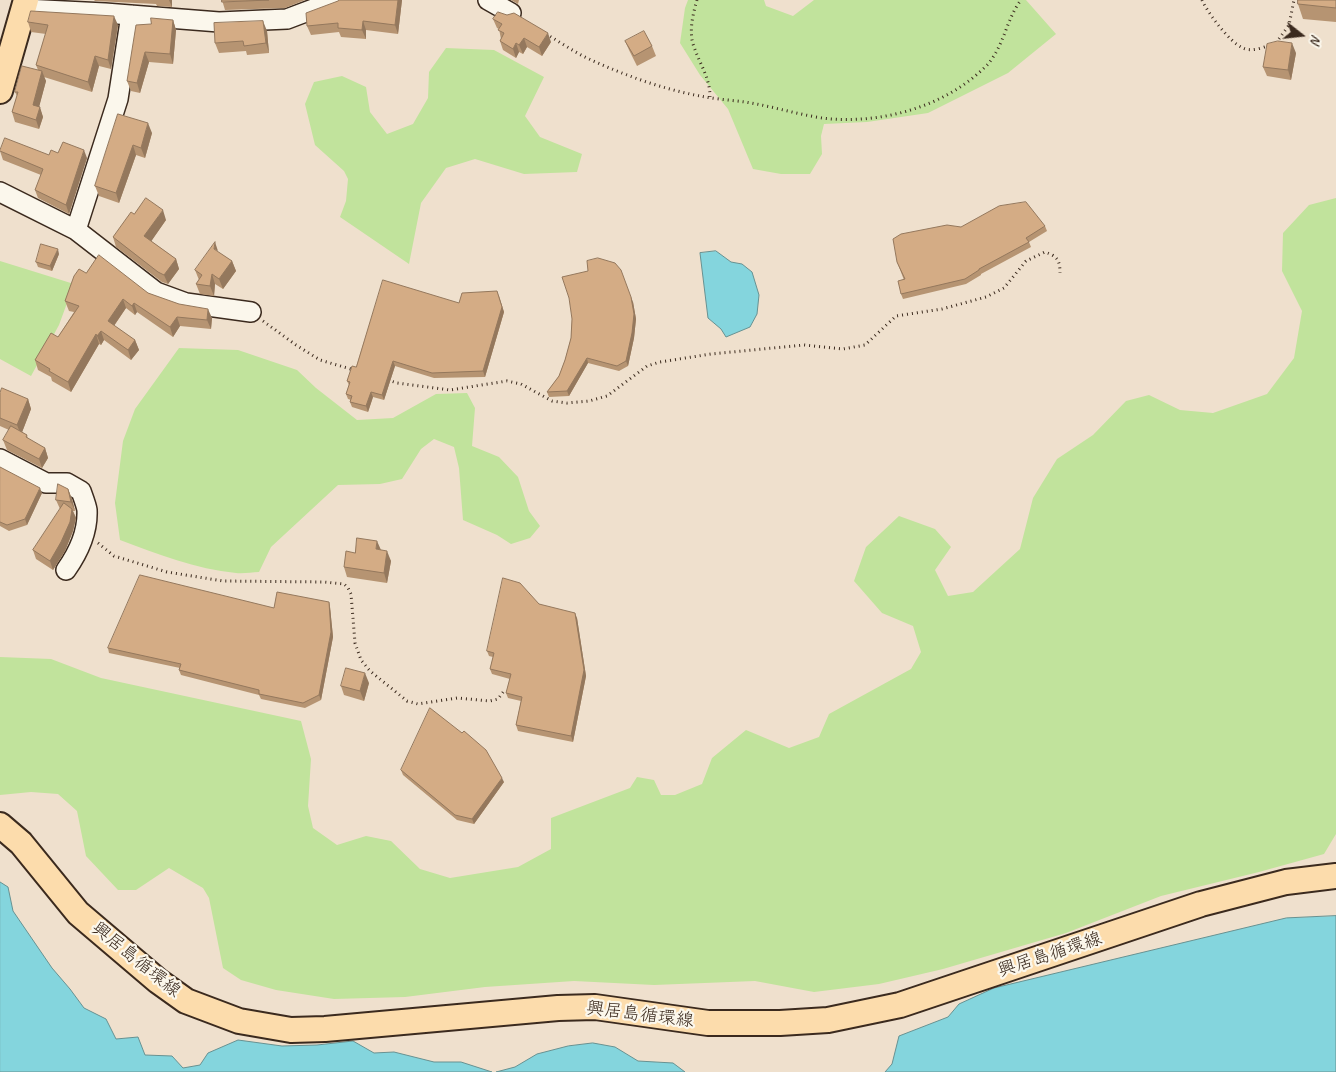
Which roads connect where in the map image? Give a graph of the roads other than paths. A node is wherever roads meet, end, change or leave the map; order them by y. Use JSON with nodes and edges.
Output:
{"nodes":[{"id":1,"x":337,"y":0,"type":"edge"},
{"id":2,"x":488,"y":0,"type":"edge"},
{"id":3,"x":25,"y":4,"type":"edge"},
{"id":4,"x":511,"y":13,"type":"edge"},
{"id":5,"x":131,"y":15,"type":"junction"},
{"id":6,"x":0,"y":91,"type":"edge"},
{"id":7,"x":0,"y":192,"type":"edge"},
{"id":8,"x":76,"y":230,"type":"junction"},
{"id":9,"x":251,"y":312,"type":"road end"},
{"id":10,"x":0,"y":460,"type":"edge"},
{"id":11,"x":66,"y":570,"type":"dead end"},
{"id":12,"x":0,"y":825,"type":"edge"},
{"id":13,"x":1336,"y":876,"type":"edge"}],
"edges":[{"from":1,"to":5,"type":"street"},
{"from":2,"to":4,"type":"street"},
{"from":3,"to":5,"type":"street"},
{"from":3,"to":6,"type":"main road"},
{"from":5,"to":8,"type":"street"},
{"from":7,"to":8,"type":"street"},
{"from":8,"to":9,"type":"street"},
{"from":10,"to":11,"type":"street"},
{"from":12,"to":13,"type":"main road","name":"興居島循環線"}]}
